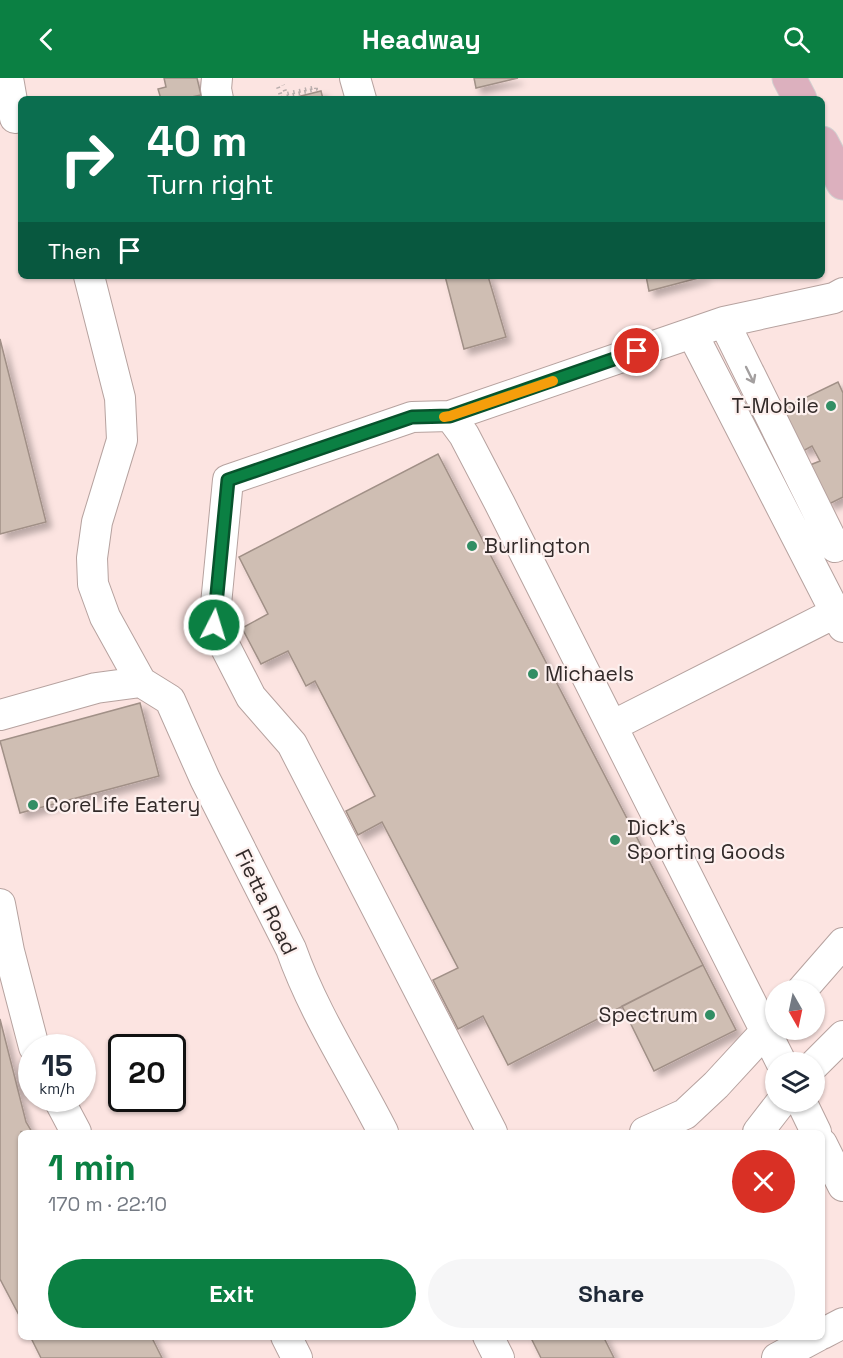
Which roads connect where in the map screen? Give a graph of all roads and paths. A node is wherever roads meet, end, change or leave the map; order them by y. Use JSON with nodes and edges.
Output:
{"nodes":[{"id":1,"x":217,"y":78,"type":"edge"},
{"id":2,"x":356,"y":78,"type":"edge"},
{"id":3,"x":789,"y":78,"type":"edge"},
{"id":4,"x":6,"y":80,"type":"edge"},
{"id":5,"x":217,"y":96,"type":"edge"},
{"id":6,"x":281,"y":96,"type":"edge"},
{"id":7,"x":292,"y":96,"type":"edge"},
{"id":8,"x":360,"y":96,"type":"edge"},
{"id":9,"x":798,"y":96,"type":"edge"},
{"id":10,"x":18,"y":118,"type":"edge"},
{"id":11,"x":825,"y":149,"type":"edge"},
{"id":12,"x":843,"y":183,"type":"edge"},
{"id":13,"x":90,"y":279,"type":"edge"},
{"id":14,"x":840,"y":302,"type":"edge"},
{"id":15,"x":724,"y":322,"type":"junction"},
{"id":16,"x":692,"y":333,"type":"junction"},
{"id":17,"x":450,"y":416,"type":"junction"},
{"id":18,"x":829,"y":550,"type":"edge"},
{"id":19,"x":840,"y":616,"type":"edge"},
{"id":20,"x":141,"y":682,"type":"junction"},
{"id":21,"x":0,"y":715,"type":"edge"},
{"id":22,"x":612,"y":726,"type":"junction"},
{"id":23,"x":0,"y":904,"type":"edge"},
{"id":24,"x":843,"y":943,"type":"edge"},
{"id":25,"x":811,"y":980,"type":"edge"},
{"id":26,"x":765,"y":1014,"type":"edge"},
{"id":27,"x":765,"y":1032,"type":"edge"},
{"id":28,"x":31,"y":1034,"type":"edge"},
{"id":29,"x":843,"y":1036,"type":"edge"},
{"id":30,"x":825,"y":1054,"type":"edge"},
{"id":31,"x":65,"y":1112,"type":"edge"},
{"id":32,"x":773,"y":1112,"type":"edge"},
{"id":33,"x":806,"y":1112,"type":"edge"},
{"id":34,"x":75,"y":1130,"type":"edge"},
{"id":35,"x":382,"y":1130,"type":"edge"},
{"id":36,"x":491,"y":1130,"type":"edge"},
{"id":37,"x":649,"y":1130,"type":"edge"},
{"id":38,"x":760,"y":1130,"type":"edge"},
{"id":39,"x":815,"y":1130,"type":"edge"},
{"id":40,"x":825,"y":1150,"type":"edge"},
{"id":41,"x":843,"y":1186,"type":"edge"},
{"id":42,"x":843,"y":1323,"type":"edge"},
{"id":43,"x":825,"y":1332,"type":"edge"},
{"id":44,"x":288,"y":1340,"type":"edge"},
{"id":45,"x":490,"y":1340,"type":"edge"},
{"id":46,"x":811,"y":1340,"type":"edge"},
{"id":47,"x":297,"y":1358,"type":"edge"},
{"id":48,"x":499,"y":1358,"type":"edge"},
{"id":49,"x":777,"y":1358,"type":"edge"}],
"edges":[{"from":1,"to":5,"type":"lane"},
{"from":2,"to":8,"type":"lane"},
{"from":3,"to":9,"type":"main road"},
{"from":4,"to":10,"type":"lane"},
{"from":6,"to":7,"type":"path"},
{"from":11,"to":12,"type":"main road"},
{"from":13,"to":20,"type":"lane"},
{"from":14,"to":15,"type":"lane"},
{"from":15,"to":16,"type":"lane"},
{"from":15,"to":18,"type":"lane","one_way":true},
{"from":16,"to":17,"type":"lane"},
{"from":16,"to":18,"type":"lane"},
{"from":17,"to":22,"type":"lane"},
{"from":17,"to":36,"type":"lane"},
{"from":18,"to":19,"type":"lane"},
{"from":19,"to":22,"type":"lane"},
{"from":20,"to":21,"type":"lane"},
{"from":20,"to":35,"type":"lane","name":"Fietta Road"},
{"from":22,"to":26,"type":"lane"},
{"from":23,"to":28,"type":"lane"},
{"from":24,"to":25,"type":"lane"},
{"from":27,"to":37,"type":"lane"},
{"from":29,"to":30,"type":"lane"},
{"from":31,"to":34,"type":"lane"},
{"from":32,"to":38,"type":"lane"},
{"from":33,"to":39,"type":"lane"},
{"from":40,"to":41,"type":"lane"},
{"from":42,"to":43,"type":"lane"},
{"from":44,"to":47,"type":"lane"},
{"from":45,"to":48,"type":"lane"},
{"from":46,"to":49,"type":"lane"}]}
